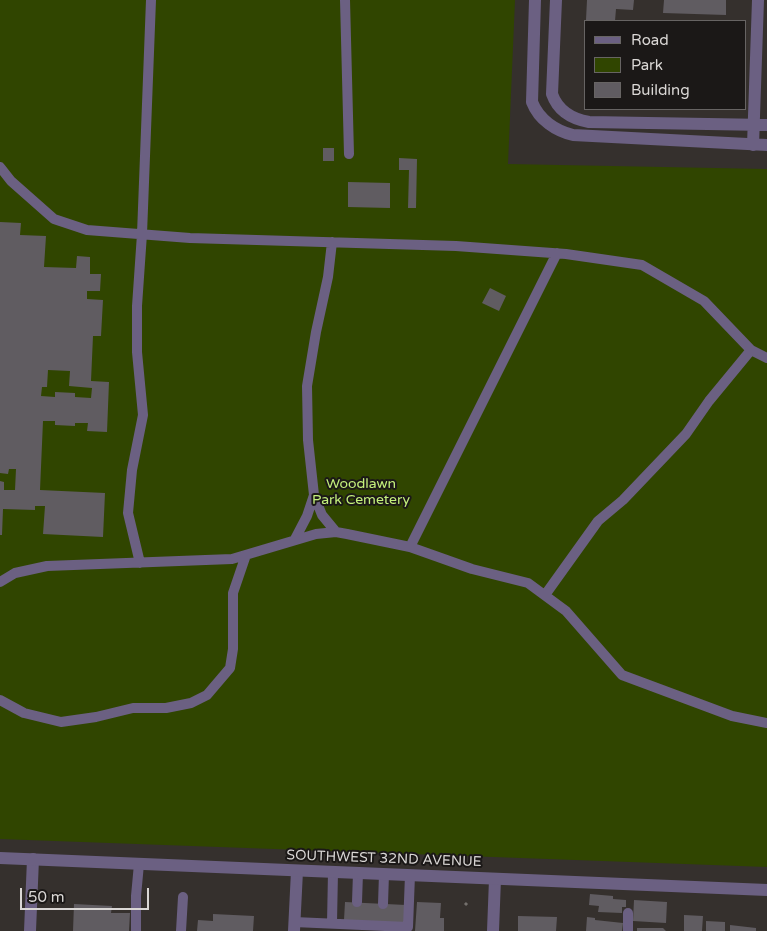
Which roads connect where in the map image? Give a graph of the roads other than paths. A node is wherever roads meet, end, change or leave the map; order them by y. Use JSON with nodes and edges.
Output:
{"nodes":[{"id":1,"x":150,"y":0,"type":"edge"},
{"id":2,"x":345,"y":0,"type":"edge"},
{"id":3,"x":535,"y":0,"type":"edge"},
{"id":4,"x":556,"y":0,"type":"edge"},
{"id":5,"x":758,"y":0,"type":"edge"},
{"id":6,"x":560,"y":108,"type":"junction"},
{"id":7,"x":546,"y":121,"type":"junction"},
{"id":8,"x":761,"y":125,"type":"edge"},
{"id":9,"x":753,"y":145,"type":"junction"},
{"id":10,"x":767,"y":145,"type":"edge"},
{"id":11,"x":348,"y":154,"type":"dead end"},
{"id":12,"x":0,"y":167,"type":"edge"},
{"id":13,"x":142,"y":234,"type":"junction"},
{"id":14,"x":332,"y":242,"type":"junction"},
{"id":15,"x":557,"y":253,"type":"junction"},
{"id":16,"x":751,"y":350,"type":"junction"},
{"id":17,"x":767,"y":358,"type":"edge"},
{"id":18,"x":314,"y":495,"type":"junction"},
{"id":19,"x":336,"y":532,"type":"junction"},
{"id":20,"x":296,"y":539,"type":"junction"},
{"id":21,"x":410,"y":546,"type":"junction"},
{"id":22,"x":246,"y":555,"type":"junction"},
{"id":23,"x":140,"y":563,"type":"junction"},
{"id":24,"x":0,"y":582,"type":"edge"},
{"id":25,"x":545,"y":595,"type":"junction"},
{"id":26,"x":0,"y":700,"type":"edge"},
{"id":27,"x":767,"y":722,"type":"edge"},
{"id":28,"x":0,"y":858,"type":"edge"},
{"id":29,"x":33,"y":859,"type":"junction"},
{"id":30,"x":140,"y":864,"type":"junction"},
{"id":31,"x":297,"y":871,"type":"junction"},
{"id":32,"x":333,"y":872,"type":"junction"},
{"id":33,"x":358,"y":873,"type":"junction"},
{"id":34,"x":384,"y":874,"type":"junction"},
{"id":35,"x":410,"y":875,"type":"junction"},
{"id":36,"x":495,"y":879,"type":"junction"},
{"id":37,"x":767,"y":890,"type":"edge"},
{"id":38,"x":183,"y":897,"type":"dead end"},
{"id":39,"x":356,"y":902,"type":"dead end"},
{"id":40,"x":383,"y":904,"type":"dead end"},
{"id":41,"x":628,"y":913,"type":"dead end"},
{"id":42,"x":332,"y":923,"type":"junction"},
{"id":43,"x":294,"y":926,"type":"edge"},
{"id":44,"x":30,"y":931,"type":"edge"},
{"id":45,"x":136,"y":931,"type":"edge"},
{"id":46,"x":181,"y":931,"type":"edge"},
{"id":47,"x":493,"y":931,"type":"edge"},
{"id":48,"x":628,"y":931,"type":"edge"}],
"edges":[{"from":1,"to":13,"type":"lane"},
{"from":2,"to":11,"type":"lane"},
{"from":3,"to":7,"type":"street"},
{"from":4,"to":6,"type":"street"},
{"from":5,"to":8,"type":"street"},
{"from":6,"to":7,"type":"street"},
{"from":6,"to":8,"type":"street"},
{"from":7,"to":9,"type":"street"},
{"from":8,"to":9,"type":"street"},
{"from":9,"to":10,"type":"street"},
{"from":12,"to":13,"type":"lane"},
{"from":13,"to":14,"type":"lane"},
{"from":13,"to":23,"type":"lane"},
{"from":14,"to":15,"type":"lane"},
{"from":14,"to":18,"type":"lane"},
{"from":15,"to":16,"type":"lane"},
{"from":15,"to":21,"type":"lane"},
{"from":16,"to":17,"type":"lane"},
{"from":16,"to":25,"type":"lane"},
{"from":18,"to":19,"type":"lane"},
{"from":18,"to":20,"type":"lane"},
{"from":19,"to":20,"type":"lane"},
{"from":19,"to":21,"type":"lane"},
{"from":20,"to":22,"type":"lane"},
{"from":21,"to":25,"type":"lane"},
{"from":22,"to":23,"type":"lane"},
{"from":22,"to":26,"type":"lane"},
{"from":23,"to":24,"type":"lane"},
{"from":25,"to":27,"type":"lane"},
{"from":28,"to":29,"type":"street","name":"SOUTHWEST 32ND AVENUE"},
{"from":29,"to":30,"type":"street","name":"SOUTHWEST 32ND AVENUE"},
{"from":29,"to":44,"type":"street"},
{"from":30,"to":31,"type":"street","name":"SOUTHWEST 32ND AVENUE"},
{"from":30,"to":45,"type":"lane"},
{"from":31,"to":32,"type":"street","name":"SOUTHWEST 32ND AVENUE"},
{"from":31,"to":43,"type":"street"},
{"from":32,"to":33,"type":"street","name":"SOUTHWEST 32ND AVENUE"},
{"from":32,"to":42,"type":"lane"},
{"from":33,"to":34,"type":"street","name":"SOUTHWEST 32ND AVENUE"},
{"from":33,"to":39,"type":"lane"},
{"from":34,"to":35,"type":"street","name":"SOUTHWEST 32ND AVENUE"},
{"from":34,"to":40,"type":"lane"},
{"from":35,"to":36,"type":"street","name":"SOUTHWEST 32ND AVENUE"},
{"from":35,"to":42,"type":"lane"},
{"from":36,"to":37,"type":"street","name":"SOUTHWEST 32ND AVENUE"},
{"from":36,"to":47,"type":"street"},
{"from":38,"to":46,"type":"lane"},
{"from":41,"to":48,"type":"lane"},
{"from":42,"to":43,"type":"lane"}]}
